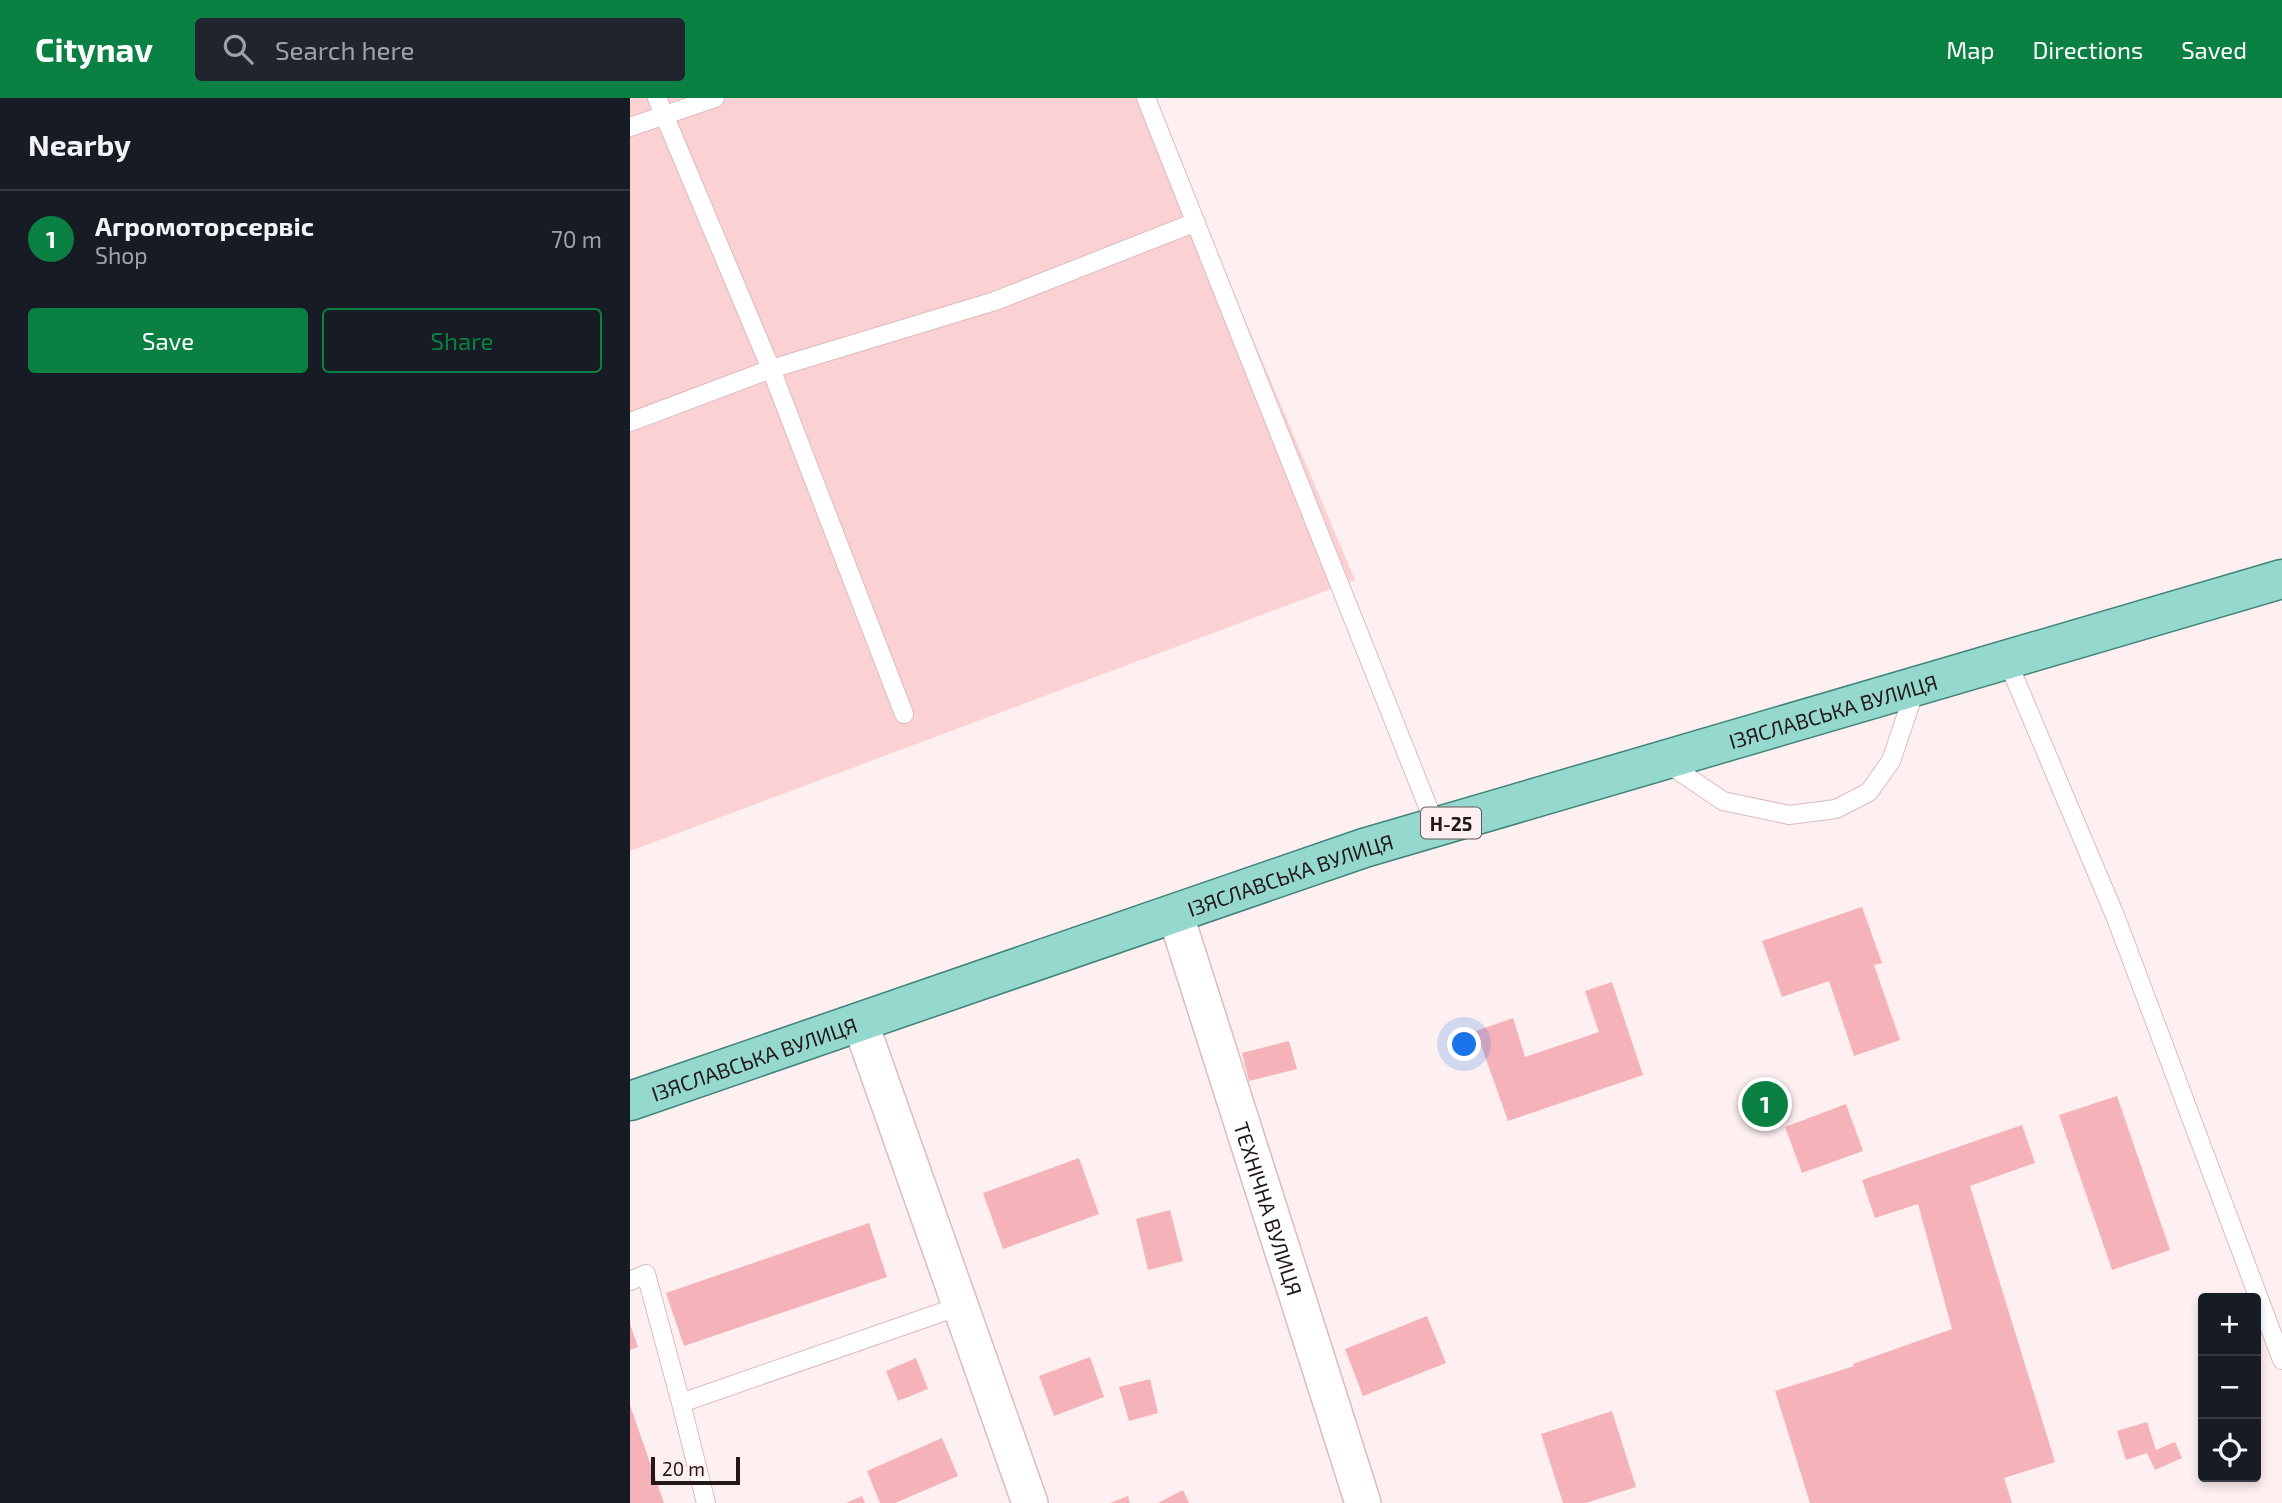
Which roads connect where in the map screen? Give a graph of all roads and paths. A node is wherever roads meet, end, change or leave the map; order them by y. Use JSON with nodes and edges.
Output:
{"nodes":[{"id":1,"x":715,"y":98,"type":"edge"},
{"id":2,"x":1146,"y":98,"type":"edge"},
{"id":3,"x":661,"y":106,"type":"edge"},
{"id":4,"x":630,"y":127,"type":"edge"},
{"id":5,"x":1196,"y":222,"type":"junction"},
{"id":6,"x":771,"y":369,"type":"junction"},
{"id":7,"x":630,"y":422,"type":"edge"},
{"id":8,"x":2282,"y":579,"type":"edge"},
{"id":9,"x":2007,"y":660,"type":"junction"},
{"id":10,"x":1916,"y":687,"type":"junction"},
{"id":11,"x":904,"y":714,"type":"dead end"},
{"id":12,"x":1664,"y":761,"type":"junction"},
{"id":13,"x":1436,"y":827,"type":"junction"},
{"id":14,"x":1175,"y":913,"type":"junction"},
{"id":15,"x":860,"y":1022,"type":"junction"},
{"id":16,"x":630,"y":1101,"type":"edge"},
{"id":17,"x":630,"y":1281,"type":"edge"},
{"id":18,"x":960,"y":1306,"type":"junction"},
{"id":19,"x":2282,"y":1360,"type":"edge"},
{"id":20,"x":681,"y":1403,"type":"junction"},
{"id":21,"x":706,"y":1503,"type":"edge"},
{"id":22,"x":1030,"y":1503,"type":"edge"},
{"id":23,"x":1363,"y":1503,"type":"edge"}],
"edges":[{"from":1,"to":3,"type":"lane"},
{"from":2,"to":5,"type":"lane"},
{"from":3,"to":4,"type":"lane"},
{"from":3,"to":6,"type":"lane"},
{"from":5,"to":6,"type":"lane"},
{"from":5,"to":13,"type":"lane"},
{"from":6,"to":7,"type":"lane"},
{"from":6,"to":11,"type":"lane"},
{"from":8,"to":9,"type":"main road","name":"ІЗЯСЛАВСЬКА ВУЛИЦЯ","number":"Н-25"},
{"from":9,"to":10,"type":"main road","name":"ІЗЯСЛАВСЬКА ВУЛИЦЯ","number":"Н-25"},
{"from":9,"to":19,"type":"lane"},
{"from":10,"to":12,"type":"main road","name":"ІЗЯСЛАВСЬКА ВУЛИЦЯ","number":"Н-25"},
{"from":10,"to":12,"type":"lane"},
{"from":12,"to":13,"type":"main road","name":"ІЗЯСЛАВСЬКА ВУЛИЦЯ","number":"Н-25"},
{"from":13,"to":14,"type":"main road","name":"ІЗЯСЛАВСЬКА ВУЛИЦЯ","number":"Н-25"},
{"from":14,"to":15,"type":"main road","name":"ІЗЯСЛАВСЬКА ВУЛИЦЯ","number":"Н-25"},
{"from":14,"to":23,"type":"street","name":"ТЕХНІЧНА ВУЛИЦЯ"},
{"from":15,"to":16,"type":"main road","name":"ІЗЯСЛАВСЬКА ВУЛИЦЯ","number":"Н-25"},
{"from":15,"to":18,"type":"street"},
{"from":17,"to":20,"type":"lane"},
{"from":18,"to":20,"type":"lane"},
{"from":18,"to":22,"type":"street"},
{"from":20,"to":21,"type":"lane"}]}
